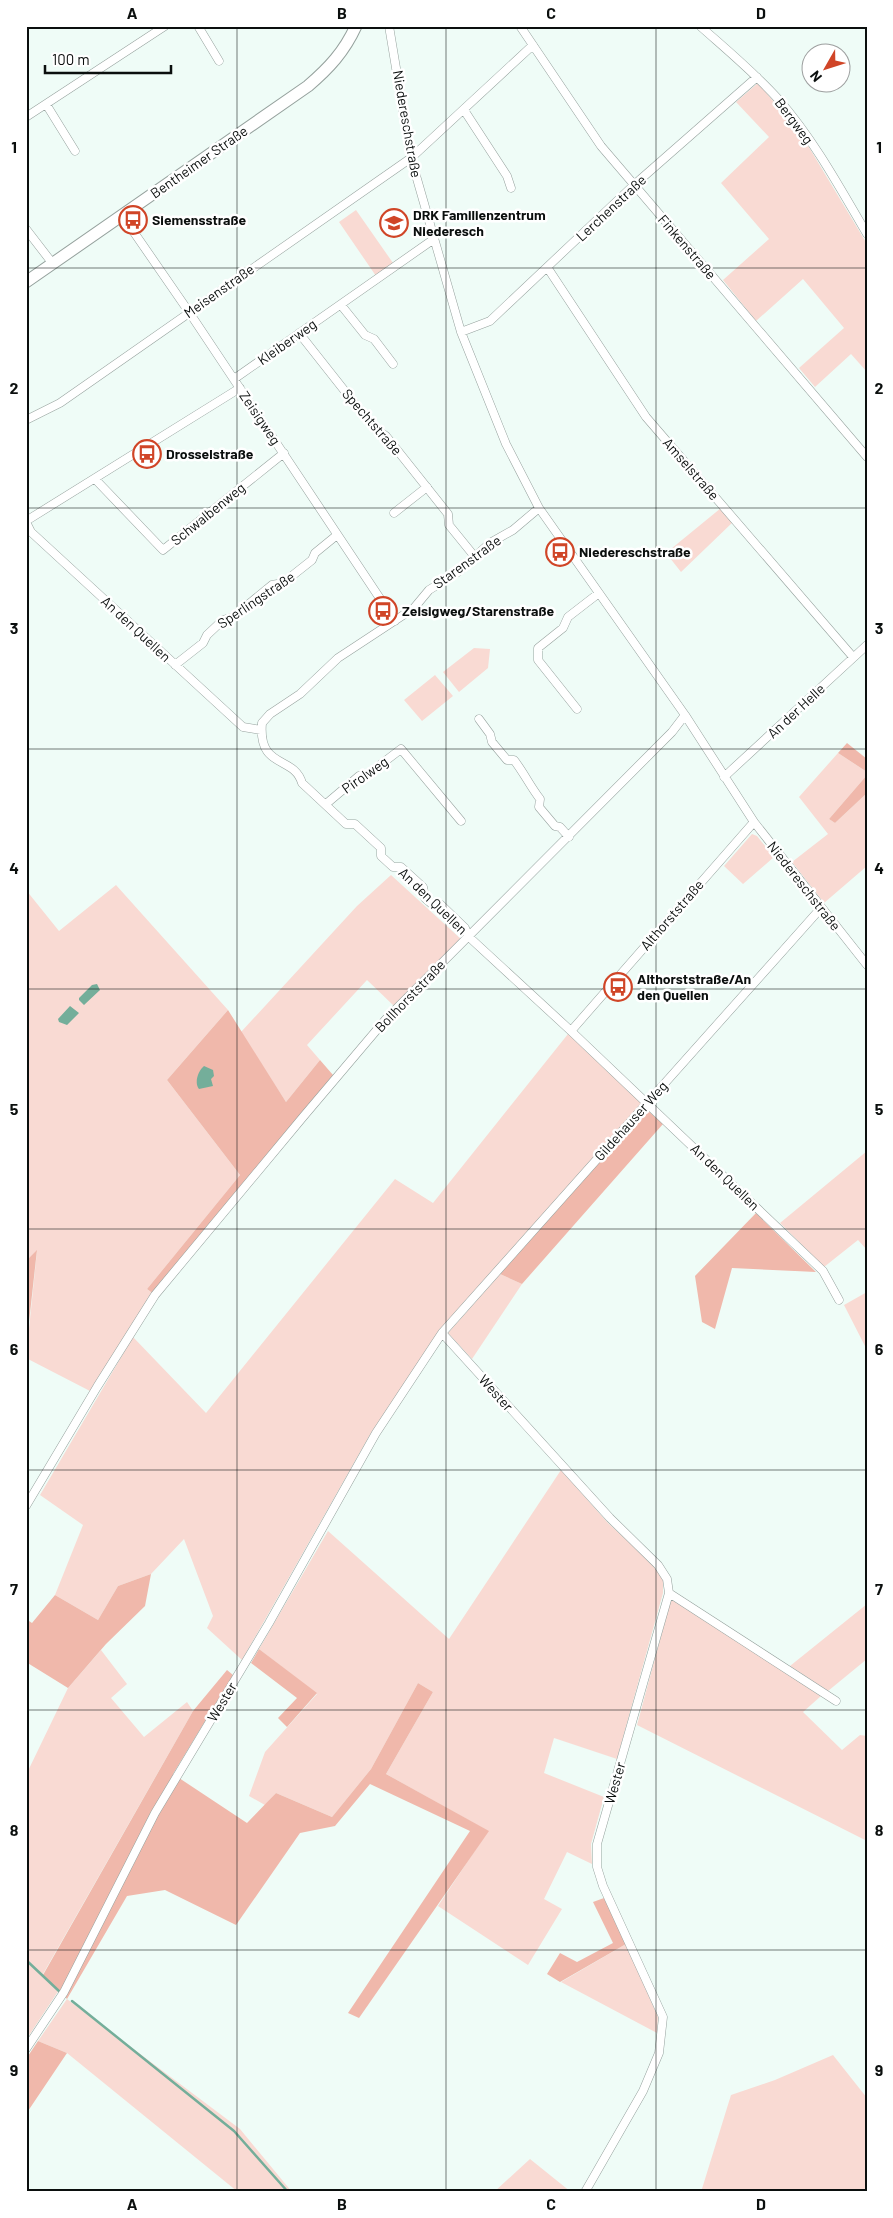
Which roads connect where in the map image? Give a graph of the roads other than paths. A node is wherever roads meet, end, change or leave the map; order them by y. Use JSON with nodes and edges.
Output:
{"nodes":[{"id":1,"x":166,"y":26,"type":"edge"},
{"id":2,"x":198,"y":26,"type":"edge"},
{"id":3,"x":356,"y":26,"type":"edge"},
{"id":4,"x":389,"y":26,"type":"edge"},
{"id":5,"x":520,"y":26,"type":"edge"},
{"id":6,"x":700,"y":26,"type":"edge"},
{"id":7,"x":533,"y":45,"type":"junction"},
{"id":8,"x":220,"y":61,"type":"dead end"},
{"id":9,"x":757,"y":77,"type":"junction"},
{"id":10,"x":46,"y":104,"type":"junction"},
{"id":11,"x":464,"y":110,"type":"junction"},
{"id":12,"x":26,"y":117,"type":"edge"},
{"id":13,"x":75,"y":151,"type":"dead end"},
{"id":14,"x":410,"y":158,"type":"junction"},
{"id":15,"x":634,"y":185,"type":"junction"},
{"id":16,"x":511,"y":188,"type":"dead end"},
{"id":17,"x":122,"y":216,"type":"junction"},
{"id":18,"x":26,"y":229,"type":"edge"},
{"id":19,"x":867,"y":234,"type":"edge"},
{"id":20,"x":434,"y":239,"type":"junction"},
{"id":21,"x":53,"y":264,"type":"junction"},
{"id":22,"x":547,"y":267,"type":"junction"},
{"id":23,"x":26,"y":282,"type":"edge"},
{"id":24,"x":340,"y":305,"type":"junction"},
{"id":25,"x":190,"y":312,"type":"junction"},
{"id":26,"x":462,"y":332,"type":"junction"},
{"id":27,"x":299,"y":333,"type":"junction"},
{"id":28,"x":393,"y":364,"type":"dead end"},
{"id":29,"x":234,"y":379,"type":"junction"},
{"id":30,"x":240,"y":388,"type":"junction"},
{"id":31,"x":26,"y":420,"type":"edge"},
{"id":32,"x":284,"y":454,"type":"junction"},
{"id":33,"x":867,"y":457,"type":"edge"},
{"id":34,"x":95,"y":479,"type":"junction"},
{"id":35,"x":427,"y":487,"type":"junction"},
{"id":36,"x":539,"y":508,"type":"junction"},
{"id":37,"x":394,"y":513,"type":"dead end"},
{"id":38,"x":26,"y":522,"type":"edge"},
{"id":39,"x":337,"y":535,"type":"junction"},
{"id":40,"x":475,"y":557,"type":"junction"},
{"id":41,"x":599,"y":593,"type":"junction"},
{"id":42,"x":395,"y":622,"type":"junction"},
{"id":43,"x":867,"y":645,"type":"edge"},
{"id":44,"x":854,"y":657,"type":"junction"},
{"id":45,"x":175,"y":665,"type":"junction"},
{"id":46,"x":576,"y":709,"type":"dead end"},
{"id":47,"x":685,"y":715,"type":"junction"},
{"id":48,"x":479,"y":719,"type":"dead end"},
{"id":49,"x":261,"y":730,"type":"junction"},
{"id":50,"x":724,"y":776,"type":"junction"},
{"id":51,"x":326,"y":804,"type":"junction"},
{"id":52,"x":462,"y":821,"type":"dead end"},
{"id":53,"x":754,"y":822,"type":"junction"},
{"id":54,"x":569,"y":837,"type":"junction"},
{"id":55,"x":821,"y":908,"type":"junction"},
{"id":56,"x":469,"y":937,"type":"junction"},
{"id":57,"x":867,"y":965,"type":"edge"},
{"id":58,"x":571,"y":1031,"type":"junction"},
{"id":59,"x":647,"y":1103,"type":"junction"},
{"id":60,"x":839,"y":1300,"type":"dead end"},
{"id":61,"x":442,"y":1333,"type":"junction"},
{"id":62,"x":26,"y":1506,"type":"edge"},
{"id":63,"x":669,"y":1593,"type":"junction"},
{"id":64,"x":836,"y":1701,"type":"dead end"},
{"id":65,"x":26,"y":2050,"type":"edge"},
{"id":66,"x":585,"y":2192,"type":"edge"}],
"edges":[{"from":1,"to":10,"type":"street"},
{"from":2,"to":8,"type":"street"},
{"from":3,"to":17,"type":"main road","name":"Bentheimer Straße"},
{"from":4,"to":14,"type":"street","name":"Niedereschstraße"},
{"from":5,"to":7,"type":"street","name":"Finkenstraße"},
{"from":6,"to":9,"type":"street","name":"Bergweg"},
{"from":7,"to":11,"type":"street","name":"Meisenstraße"},
{"from":7,"to":15,"type":"street","name":"Finkenstraße"},
{"from":9,"to":15,"type":"street","name":"Lerchenstraße"},
{"from":9,"to":19,"type":"street","name":"Bergweg"},
{"from":10,"to":12,"type":"street"},
{"from":10,"to":13,"type":"street"},
{"from":11,"to":14,"type":"street","name":"Meisenstraße"},
{"from":11,"to":16,"type":"street"},
{"from":14,"to":20,"type":"street","name":"Niedereschstraße"},
{"from":14,"to":25,"type":"street","name":"Meisenstraße"},
{"from":15,"to":22,"type":"street","name":"Lerchenstraße"},
{"from":15,"to":33,"type":"street","name":"Finkenstraße"},
{"from":17,"to":21,"type":"main road","name":"Bentheimer Straße"},
{"from":17,"to":25,"type":"street","name":"Zeisigweg"},
{"from":18,"to":21,"type":"street"},
{"from":20,"to":24,"type":"street","name":"Kleiberweg"},
{"from":20,"to":26,"type":"street","name":"Niedereschstraße"},
{"from":21,"to":23,"type":"main road","name":"Bentheimer Straße"},
{"from":22,"to":26,"type":"street","name":"Lerchenstraße"},
{"from":22,"to":44,"type":"street","name":"Amselstraße"},
{"from":24,"to":27,"type":"street","name":"Kleiberweg"},
{"from":24,"to":28,"type":"street"},
{"from":25,"to":29,"type":"street","name":"Zeisigweg"},
{"from":25,"to":31,"type":"street","name":"Meisenstraße"},
{"from":26,"to":36,"type":"street","name":"Niedereschstraße"},
{"from":27,"to":29,"type":"street","name":"Kleiberweg"},
{"from":27,"to":35,"type":"street","name":"Spechtstraße"},
{"from":29,"to":30,"type":"street","name":"Zeisigweg"},
{"from":30,"to":32,"type":"street","name":"Zeisigweg"},
{"from":30,"to":34,"type":"street"},
{"from":32,"to":34,"type":"street","name":"Schwalbenweg"},
{"from":32,"to":39,"type":"street","name":"Zeisigweg"},
{"from":34,"to":38,"type":"street"},
{"from":35,"to":37,"type":"street"},
{"from":35,"to":40,"type":"street","name":"Spechtstraße"},
{"from":36,"to":40,"type":"street","name":"Starenstraße"},
{"from":36,"to":41,"type":"street","name":"Niedereschstraße"},
{"from":38,"to":45,"type":"street","name":"An den Quellen"},
{"from":39,"to":42,"type":"street","name":"Zeisigweg"},
{"from":39,"to":45,"type":"street","name":"Sperlingstraße"},
{"from":40,"to":42,"type":"street","name":"Starenstraße"},
{"from":41,"to":46,"type":"street"},
{"from":41,"to":47,"type":"street","name":"Niedereschstraße"},
{"from":42,"to":49,"type":"street","name":"Starenstraße"},
{"from":43,"to":44,"type":"street","name":"An der Helle"},
{"from":44,"to":50,"type":"street","name":"An der Helle"},
{"from":45,"to":49,"type":"street","name":"An den Quellen"},
{"from":47,"to":50,"type":"street","name":"Niedereschstraße"},
{"from":47,"to":54,"type":"street","name":"Bollhorststraße"},
{"from":48,"to":54,"type":"street"},
{"from":49,"to":51,"type":"street","name":"An den Quellen"},
{"from":50,"to":53,"type":"street","name":"Niedereschstraße"},
{"from":51,"to":52,"type":"street","name":"Pirolweg"},
{"from":51,"to":56,"type":"street","name":"An den Quellen"},
{"from":53,"to":55,"type":"street","name":"Niedereschstraße"},
{"from":53,"to":58,"type":"street","name":"Althorststraße"},
{"from":54,"to":56,"type":"street","name":"Bollhorststraße"},
{"from":55,"to":57,"type":"street","name":"Niedereschstraße"},
{"from":55,"to":59,"type":"street","name":"Gildehauser Weg"},
{"from":56,"to":58,"type":"street","name":"An den Quellen"},
{"from":56,"to":62,"type":"street","name":"Bollhorststraße"},
{"from":58,"to":59,"type":"street","name":"An den Quellen"},
{"from":59,"to":60,"type":"street","name":"An den Quellen"},
{"from":59,"to":61,"type":"street","name":"Gildehauser Weg"},
{"from":61,"to":63,"type":"street","name":"Wester"},
{"from":61,"to":65,"type":"street","name":"Wester"},
{"from":63,"to":64,"type":"street"},
{"from":63,"to":66,"type":"street","name":"Wester"}]}
